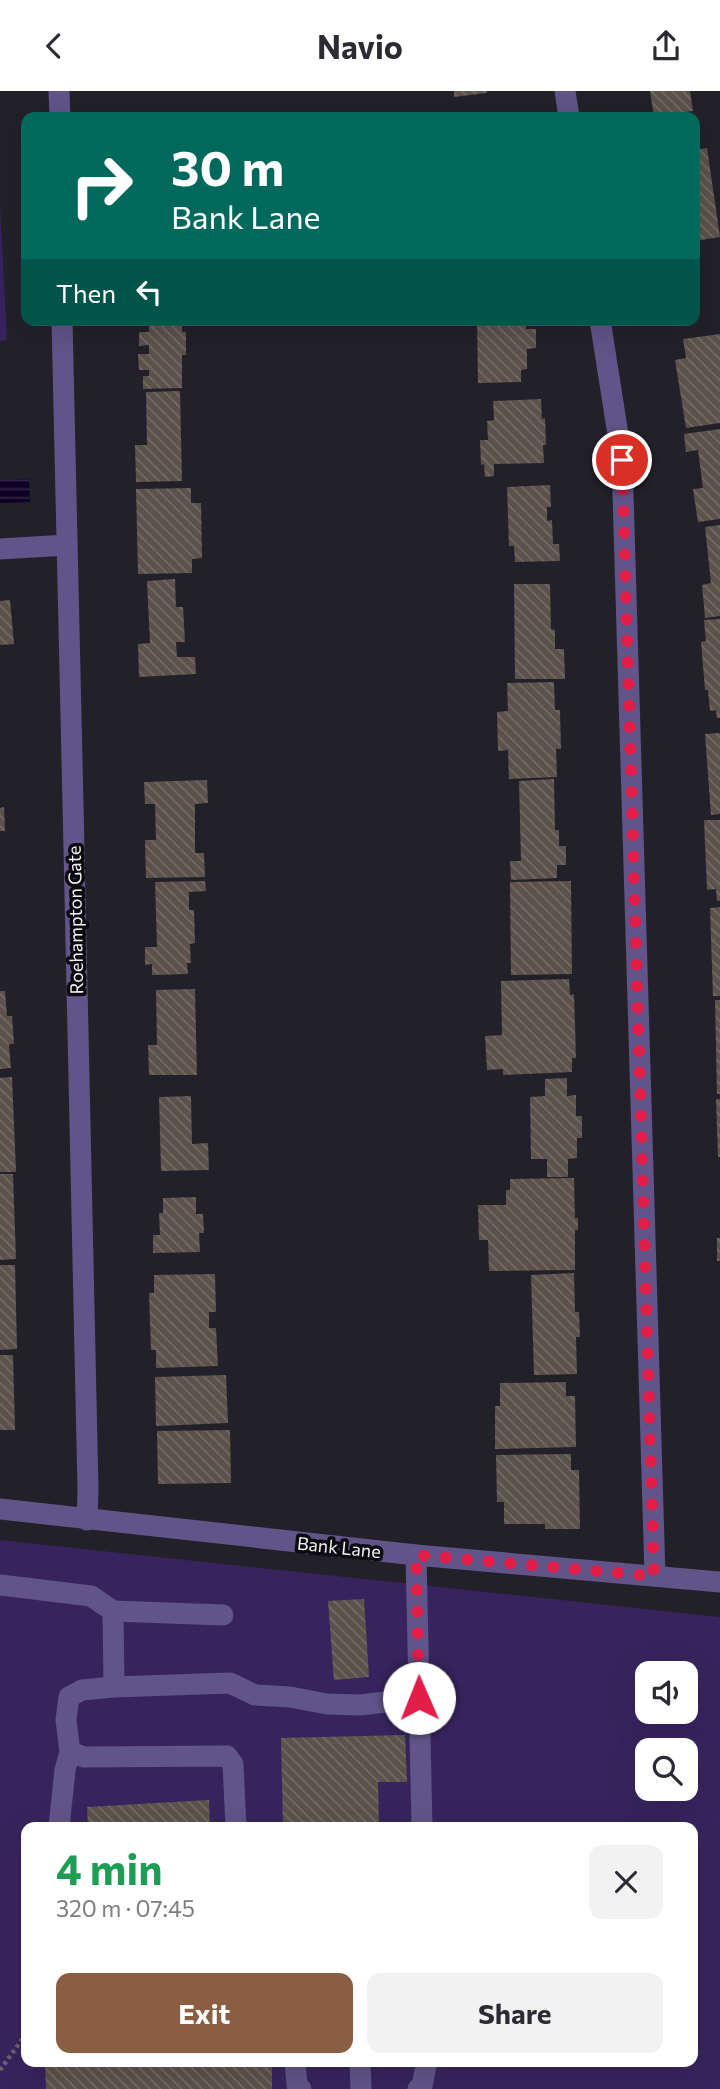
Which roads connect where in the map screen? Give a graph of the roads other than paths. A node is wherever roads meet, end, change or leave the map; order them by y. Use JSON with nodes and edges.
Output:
{"nodes":[{"id":1,"x":59,"y":91,"type":"edge"},
{"id":2,"x":565,"y":91,"type":"edge"},
{"id":3,"x":60,"y":112,"type":"edge"},
{"id":4,"x":568,"y":112,"type":"edge"},
{"id":5,"x":62,"y":326,"type":"edge"},
{"id":6,"x":601,"y":326,"type":"edge"},
{"id":7,"x":67,"y":545,"type":"junction"},
{"id":8,"x":0,"y":549,"type":"edge"},
{"id":9,"x":0,"y":1509,"type":"edge"},
{"id":10,"x":86,"y":1520,"type":"junction"},
{"id":11,"x":416,"y":1555,"type":"junction"},
{"id":12,"x":654,"y":1576,"type":"junction"},
{"id":13,"x":720,"y":1582,"type":"edge"},
{"id":14,"x":0,"y":1585,"type":"edge"},
{"id":15,"x":113,"y":1611,"type":"junction"},
{"id":16,"x":223,"y":1615,"type":"dead end"},
{"id":17,"x":114,"y":1687,"type":"junction"},
{"id":18,"x":419,"y":1698,"type":"junction"},
{"id":19,"x":71,"y":1752,"type":"junction"},
{"id":20,"x":60,"y":1822,"type":"edge"},
{"id":21,"x":236,"y":1822,"type":"edge"},
{"id":22,"x":422,"y":1822,"type":"edge"},
{"id":23,"x":296,"y":2067,"type":"edge"},
{"id":24,"x":360,"y":2067,"type":"edge"},
{"id":25,"x":426,"y":2067,"type":"edge"},
{"id":26,"x":421,"y":2088,"type":"edge"},
{"id":27,"x":301,"y":2089,"type":"edge"},
{"id":28,"x":361,"y":2089,"type":"edge"}],
"edges":[{"from":1,"to":3,"type":"street"},
{"from":2,"to":4,"type":"street"},
{"from":5,"to":7,"type":"street","name":"Roehampton Gate"},
{"from":6,"to":12,"type":"street"},
{"from":7,"to":8,"type":"street"},
{"from":7,"to":10,"type":"street","name":"Roehampton Gate"},
{"from":9,"to":10,"type":"street","name":"Bank Lane"},
{"from":10,"to":11,"type":"street","name":"Bank Lane"},
{"from":11,"to":12,"type":"street","name":"Bank Lane"},
{"from":11,"to":18,"type":"street"},
{"from":12,"to":13,"type":"street","name":"Bank Lane"},
{"from":14,"to":15,"type":"street"},
{"from":15,"to":16,"type":"street"},
{"from":15,"to":17,"type":"street"},
{"from":17,"to":18,"type":"street"},
{"from":17,"to":19,"type":"street"},
{"from":18,"to":22,"type":"street"},
{"from":19,"to":20,"type":"street"},
{"from":19,"to":21,"type":"street"},
{"from":23,"to":27,"type":"street"},
{"from":24,"to":28,"type":"street"},
{"from":25,"to":26,"type":"street"}]}
